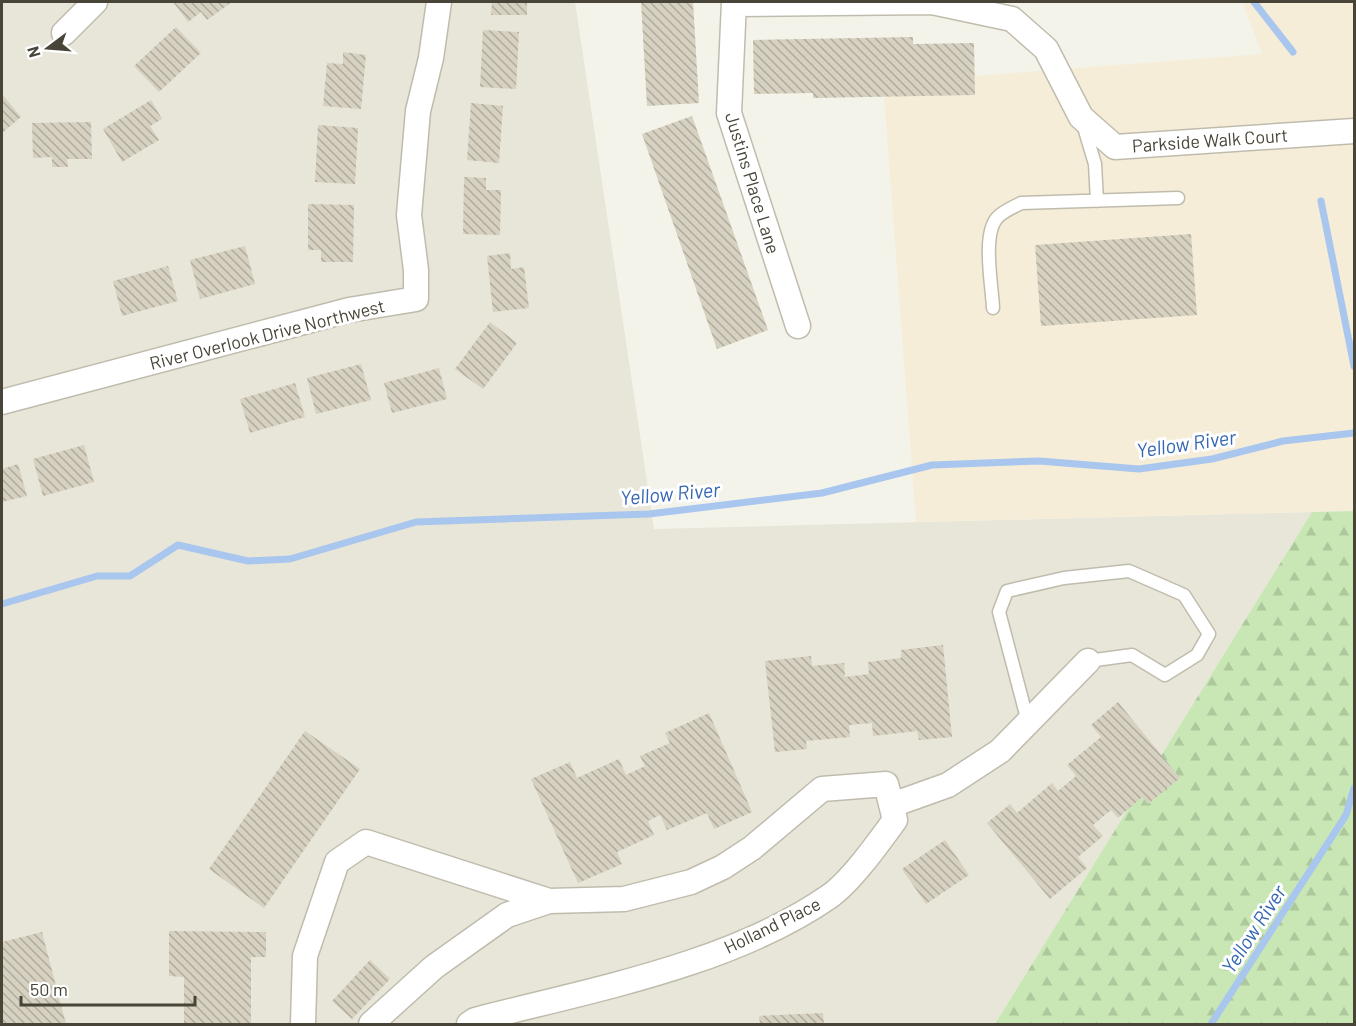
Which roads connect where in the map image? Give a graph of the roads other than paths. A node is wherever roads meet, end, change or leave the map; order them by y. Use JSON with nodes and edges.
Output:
{"nodes":[{"id":1,"x":95,"y":2,"type":"edge"},
{"id":2,"x":439,"y":2,"type":"edge"},
{"id":3,"x":734,"y":3,"type":"edge"},
{"id":4,"x":64,"y":33,"type":"dead end"},
{"id":5,"x":1081,"y":117,"type":"junction"},
{"id":6,"x":1354,"y":131,"type":"edge"},
{"id":7,"x":1178,"y":198,"type":"dead end"},
{"id":8,"x":1097,"y":201,"type":"junction"},
{"id":9,"x":993,"y":308,"type":"dead end"},
{"id":10,"x":798,"y":326,"type":"dead end"},
{"id":11,"x":2,"y":402,"type":"edge"},
{"id":12,"x":1088,"y":661,"type":"joint"},
{"id":13,"x":1028,"y":722,"type":"junction"},
{"id":14,"x":892,"y":805,"type":"junction"},
{"id":15,"x":549,"y":902,"type":"junction"},
{"id":16,"x":303,"y":1024,"type":"edge"},
{"id":17,"x":371,"y":1024,"type":"edge"},
{"id":18,"x":469,"y":1024,"type":"edge"}],
"edges":[{"from":1,"to":4,"type":"street"},
{"from":2,"to":11,"type":"street","name":"River Overlook Drive Northwest"},
{"from":3,"to":5,"type":"street","name":"Parkside Walk Court"},
{"from":3,"to":10,"type":"street","name":"Justins Place Lane"},
{"from":5,"to":6,"type":"street","name":"Parkside Walk Court"},
{"from":5,"to":8,"type":"lane"},
{"from":7,"to":8,"type":"lane"},
{"from":8,"to":9,"type":"lane"},
{"from":12,"to":13,"type":"street"},
{"from":12,"to":13,"type":"lane"},
{"from":13,"to":14,"type":"street"},
{"from":14,"to":15,"type":"street"},
{"from":14,"to":18,"type":"street","name":"Holland Place"},
{"from":15,"to":16,"type":"street"},
{"from":15,"to":17,"type":"street"}]}
